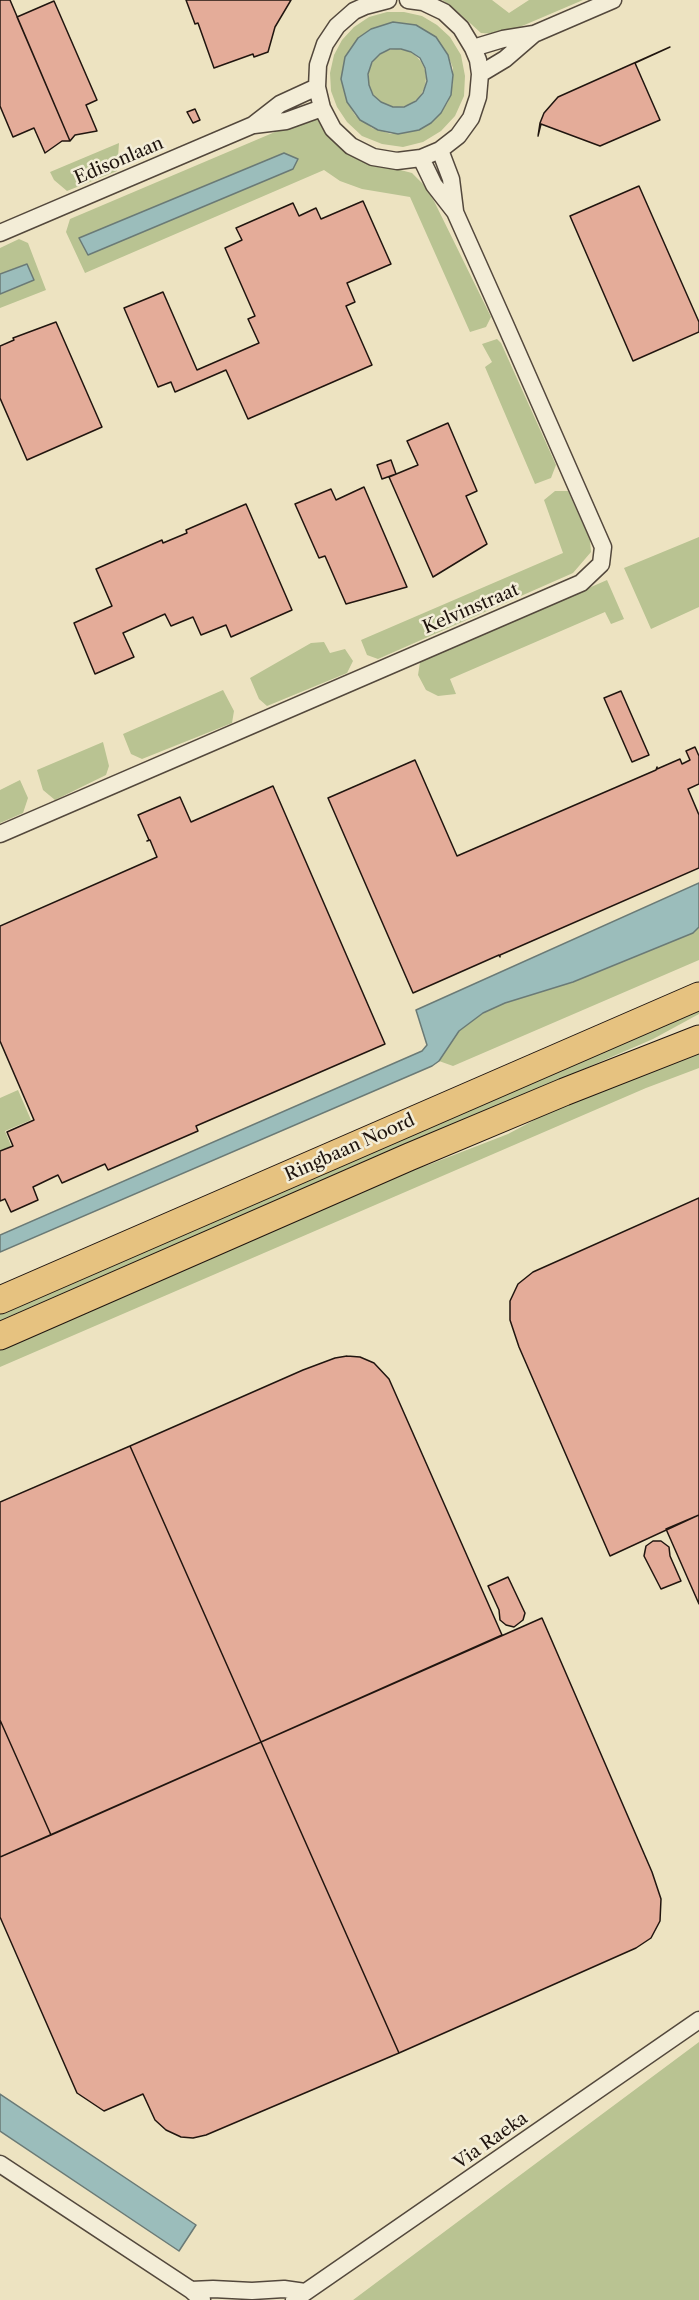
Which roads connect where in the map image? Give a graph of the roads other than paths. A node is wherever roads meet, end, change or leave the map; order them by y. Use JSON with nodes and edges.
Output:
{"nodes":[{"id":1,"x":380,"y":0,"type":"edge"},
{"id":2,"x":408,"y":0,"type":"edge"},
{"id":3,"x":613,"y":0,"type":"edge"},
{"id":4,"x":352,"y":6,"type":"edge"},
{"id":5,"x":534,"y":34,"type":"junction"},
{"id":6,"x":473,"y":48,"type":"junction"},
{"id":7,"x":480,"y":74,"type":"junction"},
{"id":8,"x":317,"y":87,"type":"junction"},
{"id":9,"x":322,"y":108,"type":"junction"},
{"id":10,"x":253,"y":125,"type":"junction"},
{"id":11,"x":440,"y":150,"type":"junction"},
{"id":12,"x":421,"y":158,"type":"junction"},
{"id":13,"x":455,"y":212,"type":"junction"},
{"id":14,"x":0,"y":233,"type":"edge"},
{"id":15,"x":0,"y":834,"type":"edge"},
{"id":16,"x":699,"y":996,"type":"edge"},
{"id":17,"x":699,"y":1039,"type":"edge"},
{"id":18,"x":0,"y":1300,"type":"edge"},
{"id":19,"x":0,"y":1336,"type":"edge"},
{"id":20,"x":699,"y":2020,"type":"edge"},
{"id":21,"x":0,"y":2164,"type":"edge"},
{"id":22,"x":197,"y":2295,"type":"edge"},
{"id":23,"x":299,"y":2296,"type":"edge"}],
"edges":[{"from":1,"to":4,"type":"street"},
{"from":2,"to":6,"type":"street"},
{"from":3,"to":5,"type":"street"},
{"from":4,"to":8,"type":"street"},
{"from":5,"to":6,"type":"street"},
{"from":5,"to":7,"type":"street"},
{"from":6,"to":7,"type":"street"},
{"from":7,"to":11,"type":"street"},
{"from":8,"to":9,"type":"street"},
{"from":8,"to":10,"type":"street","name":"Edisonlaan"},
{"from":9,"to":10,"type":"street","name":"Edisonlaan"},
{"from":9,"to":12,"type":"street"},
{"from":10,"to":14,"type":"street","name":"Edisonlaan"},
{"from":11,"to":12,"type":"street"},
{"from":11,"to":13,"type":"street","name":"Kelvinstraat"},
{"from":12,"to":13,"type":"street","name":"Kelvinstraat"},
{"from":13,"to":15,"type":"street","name":"Kelvinstraat"},
{"from":16,"to":18,"type":"main road","name":"Ringbaan Noord"},
{"from":17,"to":19,"type":"main road","name":"Ringbaan Noord"},
{"from":20,"to":23,"type":"street","name":"Via Raeka"},
{"from":21,"to":22,"type":"street","name":"Via Raeka"},
{"from":22,"to":23,"type":"street","name":"Via Raeka"}]}
